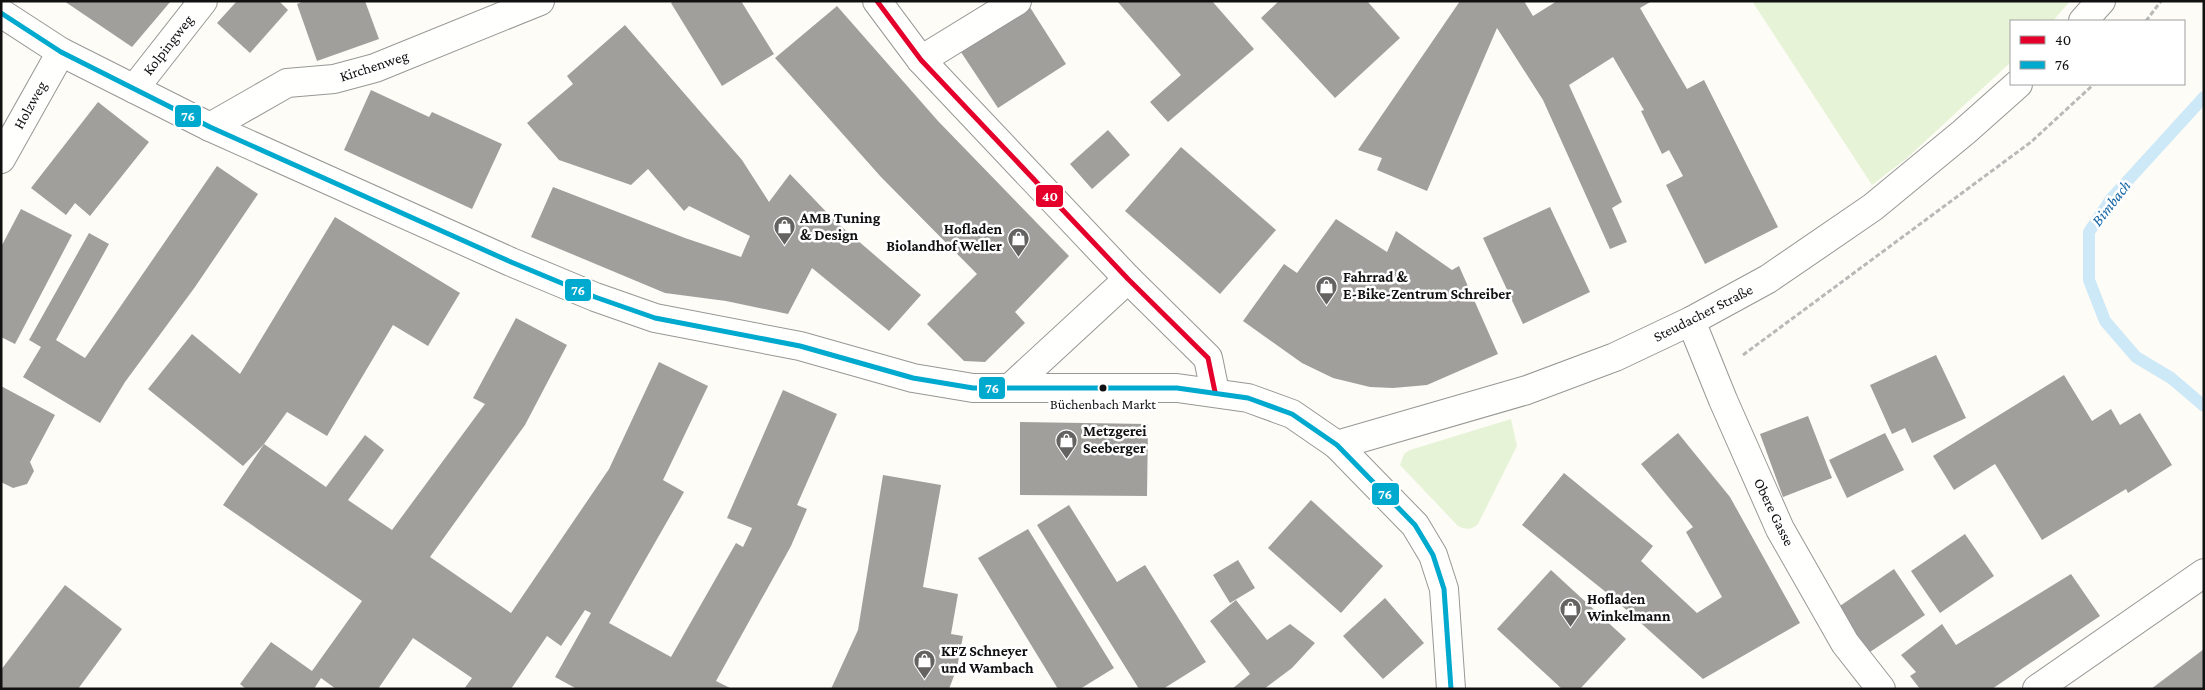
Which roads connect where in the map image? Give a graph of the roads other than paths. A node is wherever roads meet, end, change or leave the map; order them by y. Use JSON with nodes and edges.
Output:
{"nodes":[{"id":1,"x":203,"y":1,"type":"edge"},
{"id":2,"x":540,"y":1,"type":"edge"},
{"id":3,"x":877,"y":1,"type":"edge"},
{"id":4,"x":1017,"y":1,"type":"edge"},
{"id":5,"x":2101,"y":1,"type":"edge"},
{"id":6,"x":1,"y":13,"type":"edge"},
{"id":7,"x":2084,"y":20,"type":"edge"},
{"id":8,"x":61,"y":52,"type":"junction"},
{"id":9,"x":921,"y":60,"type":"junction"},
{"id":10,"x":2017,"y":85,"type":"edge"},
{"id":11,"x":134,"y":89,"type":"junction"},
{"id":12,"x":210,"y":126,"type":"junction"},
{"id":13,"x":1,"y":159,"type":"edge"},
{"id":14,"x":1128,"y":278,"type":"junction"},
{"id":15,"x":1691,"y":321,"type":"junction"},
{"id":16,"x":1011,"y":387,"type":"junction"},
{"id":17,"x":1215,"y":392,"type":"junction"},
{"id":18,"x":1336,"y":445,"type":"junction"},
{"id":19,"x":2204,"y":573,"type":"edge"},
{"id":20,"x":1451,"y":689,"type":"edge"},
{"id":21,"x":1881,"y":689,"type":"edge"},
{"id":22,"x":2038,"y":689,"type":"edge"}],
"edges":[{"from":1,"to":11,"type":"street","name":"Kolpingweg"},
{"from":2,"to":12,"type":"street","name":"Kirchenweg"},
{"from":3,"to":9,"type":"street"},
{"from":4,"to":9,"type":"street"},
{"from":5,"to":7,"type":"street"},
{"from":6,"to":8,"type":"street"},
{"from":8,"to":11,"type":"street"},
{"from":8,"to":13,"type":"street","name":"Holzweg"},
{"from":9,"to":14,"type":"street"},
{"from":10,"to":15,"type":"street","name":"Steudacher Straße"},
{"from":11,"to":12,"type":"street"},
{"from":12,"to":16,"type":"street"},
{"from":14,"to":16,"type":"street"},
{"from":14,"to":17,"type":"street"},
{"from":15,"to":18,"type":"street","name":"Steudacher Straße"},
{"from":15,"to":21,"type":"street","name":"Obere Gasse"},
{"from":16,"to":17,"type":"street"},
{"from":17,"to":18,"type":"street"},
{"from":18,"to":20,"type":"street"},
{"from":19,"to":22,"type":"street"}]}
